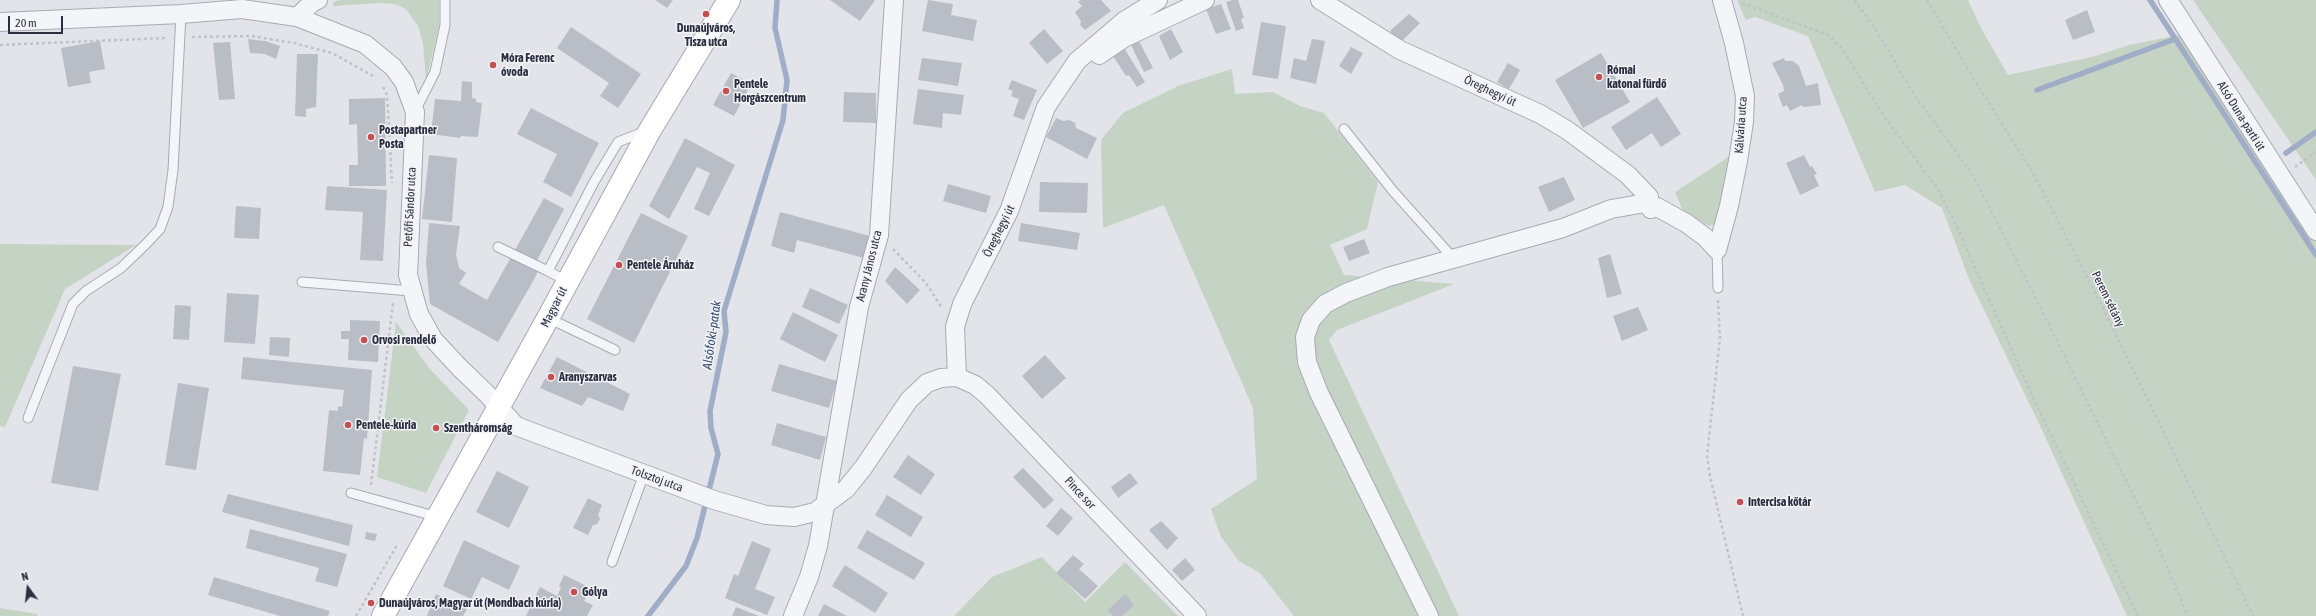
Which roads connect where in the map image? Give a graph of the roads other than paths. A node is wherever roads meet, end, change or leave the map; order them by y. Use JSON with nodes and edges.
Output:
{"nodes":[{"id":1,"x":318,"y":0,"type":"edge"},
{"id":2,"x":445,"y":0,"type":"edge"},
{"id":3,"x":729,"y":0,"type":"edge"},
{"id":4,"x":894,"y":0,"type":"edge"},
{"id":5,"x":1158,"y":0,"type":"edge"},
{"id":6,"x":1320,"y":0,"type":"edge"},
{"id":7,"x":1722,"y":0,"type":"edge"},
{"id":8,"x":2168,"y":0,"type":"edge"},
{"id":9,"x":1197,"y":2,"type":"edge"},
{"id":10,"x":148,"y":8,"type":"edge"},
{"id":11,"x":181,"y":14,"type":"junction"},
{"id":12,"x":297,"y":17,"type":"junction"},
{"id":13,"x":0,"y":22,"type":"edge"},
{"id":14,"x":1059,"y":86,"type":"junction"},
{"id":15,"x":415,"y":112,"type":"junction"},
{"id":16,"x":1344,"y":129,"type":"dead end"},
{"id":17,"x":650,"y":130,"type":"junction"},
{"id":18,"x":1651,"y":202,"type":"junction"},
{"id":19,"x":2316,"y":231,"type":"edge"},
{"id":20,"x":498,"y":247,"type":"dead end"},
{"id":21,"x":1717,"y":250,"type":"junction"},
{"id":22,"x":1453,"y":258,"type":"junction"},
{"id":23,"x":548,"y":270,"type":"junction"},
{"id":24,"x":567,"y":281,"type":"junction"},
{"id":25,"x":302,"y":282,"type":"dead end"},
{"id":26,"x":1718,"y":288,"type":"road end"},
{"id":27,"x":411,"y":291,"type":"junction"},
{"id":28,"x":548,"y":318,"type":"junction"},
{"id":29,"x":615,"y":350,"type":"dead end"},
{"id":30,"x":957,"y":377,"type":"junction"},
{"id":31,"x":498,"y":406,"type":"junction"},
{"id":32,"x":28,"y":418,"type":"dead end"},
{"id":33,"x":644,"y":474,"type":"junction"},
{"id":34,"x":351,"y":493,"type":"dead end"},
{"id":35,"x":826,"y":505,"type":"junction"},
{"id":36,"x":438,"y":517,"type":"junction"},
{"id":37,"x":612,"y":562,"type":"dead end"},
{"id":38,"x":383,"y":616,"type":"edge"},
{"id":39,"x":793,"y":616,"type":"edge"},
{"id":40,"x":1197,"y":616,"type":"edge"},
{"id":41,"x":1429,"y":616,"type":"edge"}],
"edges":[{"from":1,"to":12,"type":"street"},
{"from":2,"to":15,"type":"lane"},
{"from":3,"to":17,"type":"street","name":"Magyar út"},
{"from":4,"to":35,"type":"street","name":"Arany János utca"},
{"from":5,"to":14,"type":"street","name":"Öreghegyi út"},
{"from":6,"to":18,"type":"street","name":"Öreghegyi út"},
{"from":7,"to":21,"type":"street","name":"Kálvária utca"},
{"from":8,"to":19,"type":"street","name":"Alsó Duna-parti út"},
{"from":9,"to":14,"type":"street","name":"Öreghegyi út"},
{"from":10,"to":11,"type":"street","name":"Petőfi Sándor utca"},
{"from":10,"to":13,"type":"street","name":"Petőfi Sándor utca"},
{"from":11,"to":12,"type":"street","name":"Petőfi Sándor utca"},
{"from":11,"to":32,"type":"lane"},
{"from":12,"to":15,"type":"street","name":"Petőfi Sándor utca"},
{"from":14,"to":30,"type":"street","name":"Öreghegyi út"},
{"from":15,"to":27,"type":"street","name":"Petőfi Sándor utca"},
{"from":16,"to":22,"type":"lane"},
{"from":17,"to":23,"type":"lane"},
{"from":17,"to":24,"type":"street","name":"Magyar út"},
{"from":18,"to":21,"type":"street","name":"Öreghegyi út"},
{"from":18,"to":22,"type":"street"},
{"from":20,"to":23,"type":"lane"},
{"from":21,"to":26,"type":"lane"},
{"from":22,"to":41,"type":"street"},
{"from":23,"to":24,"type":"lane"},
{"from":24,"to":28,"type":"street","name":"Magyar út"},
{"from":25,"to":27,"type":"lane"},
{"from":27,"to":31,"type":"street","name":"Petőfi Sándor utca"},
{"from":28,"to":29,"type":"lane"},
{"from":28,"to":31,"type":"street","name":"Magyar út"},
{"from":30,"to":35,"type":"street"},
{"from":30,"to":40,"type":"street","name":"Pince sor"},
{"from":31,"to":33,"type":"street","name":"Tolsztoj utca"},
{"from":31,"to":36,"type":"street","name":"Magyar út"},
{"from":33,"to":35,"type":"street","name":"Tolsztoj utca"},
{"from":33,"to":37,"type":"lane"},
{"from":34,"to":36,"type":"lane"},
{"from":35,"to":39,"type":"street","name":"Arany János utca"},
{"from":36,"to":38,"type":"street","name":"Magyar út"}]}
